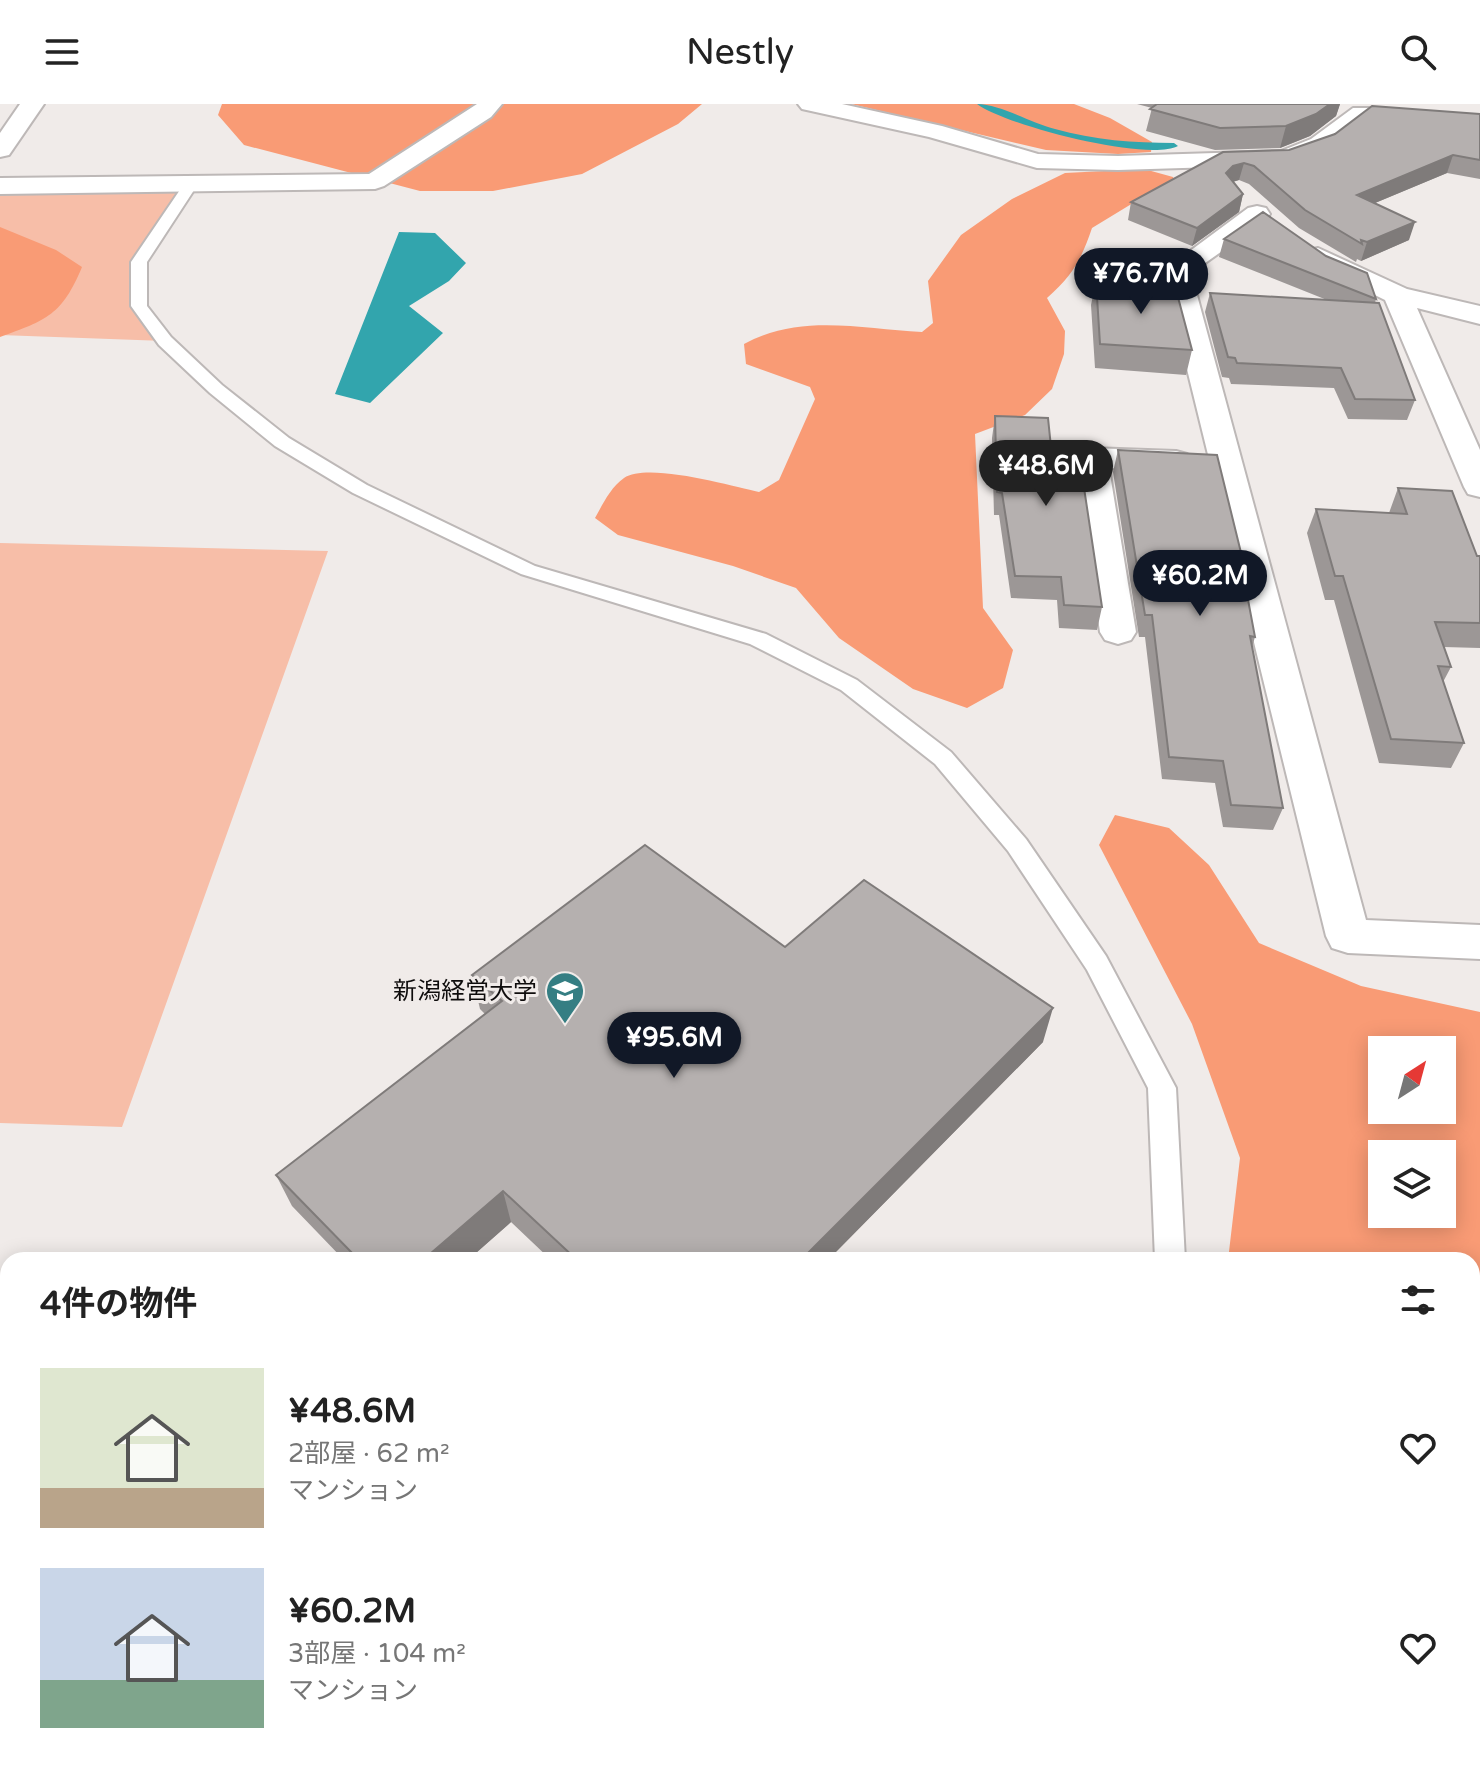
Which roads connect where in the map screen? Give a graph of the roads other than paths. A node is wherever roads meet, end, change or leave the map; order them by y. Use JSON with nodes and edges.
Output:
{"nodes":[{"id":1,"x":32,"y":104,"type":"edge"},
{"id":2,"x":490,"y":104,"type":"edge"},
{"id":3,"x":810,"y":104,"type":"edge"},
{"id":4,"x":1337,"y":107,"type":"dead end"},
{"id":5,"x":1361,"y":113,"type":"junction"},
{"id":6,"x":1391,"y":115,"type":"edge"},
{"id":7,"x":0,"y":150,"type":"edge"},
{"id":8,"x":1216,"y":163,"type":"junction"},
{"id":9,"x":191,"y":184,"type":"junction"},
{"id":10,"x":0,"y":186,"type":"edge"},
{"id":11,"x":1244,"y":197,"type":"junction"},
{"id":12,"x":1397,"y":295,"type":"junction"},
{"id":13,"x":1480,"y":315,"type":"edge"},
{"id":14,"x":1226,"y":463,"type":"junction"},
{"id":15,"x":1480,"y":487,"type":"edge"},
{"id":16,"x":1118,"y":632,"type":"dead end"},
{"id":17,"x":1480,"y":942,"type":"edge"},
{"id":18,"x":1170,"y":1252,"type":"edge"}],
"edges":[{"from":1,"to":7,"type":"street"},
{"from":2,"to":9,"type":"street"},
{"from":3,"to":8,"type":"street"},
{"from":4,"to":5,"type":"street"},
{"from":5,"to":6,"type":"street"},
{"from":5,"to":8,"type":"street"},
{"from":8,"to":11,"type":"street"},
{"from":9,"to":10,"type":"street"},
{"from":9,"to":18,"type":"lane"},
{"from":11,"to":12,"type":"street"},
{"from":11,"to":14,"type":"street"},
{"from":12,"to":13,"type":"street"},
{"from":12,"to":15,"type":"street"},
{"from":14,"to":16,"type":"street"},
{"from":14,"to":17,"type":"street"}]}
